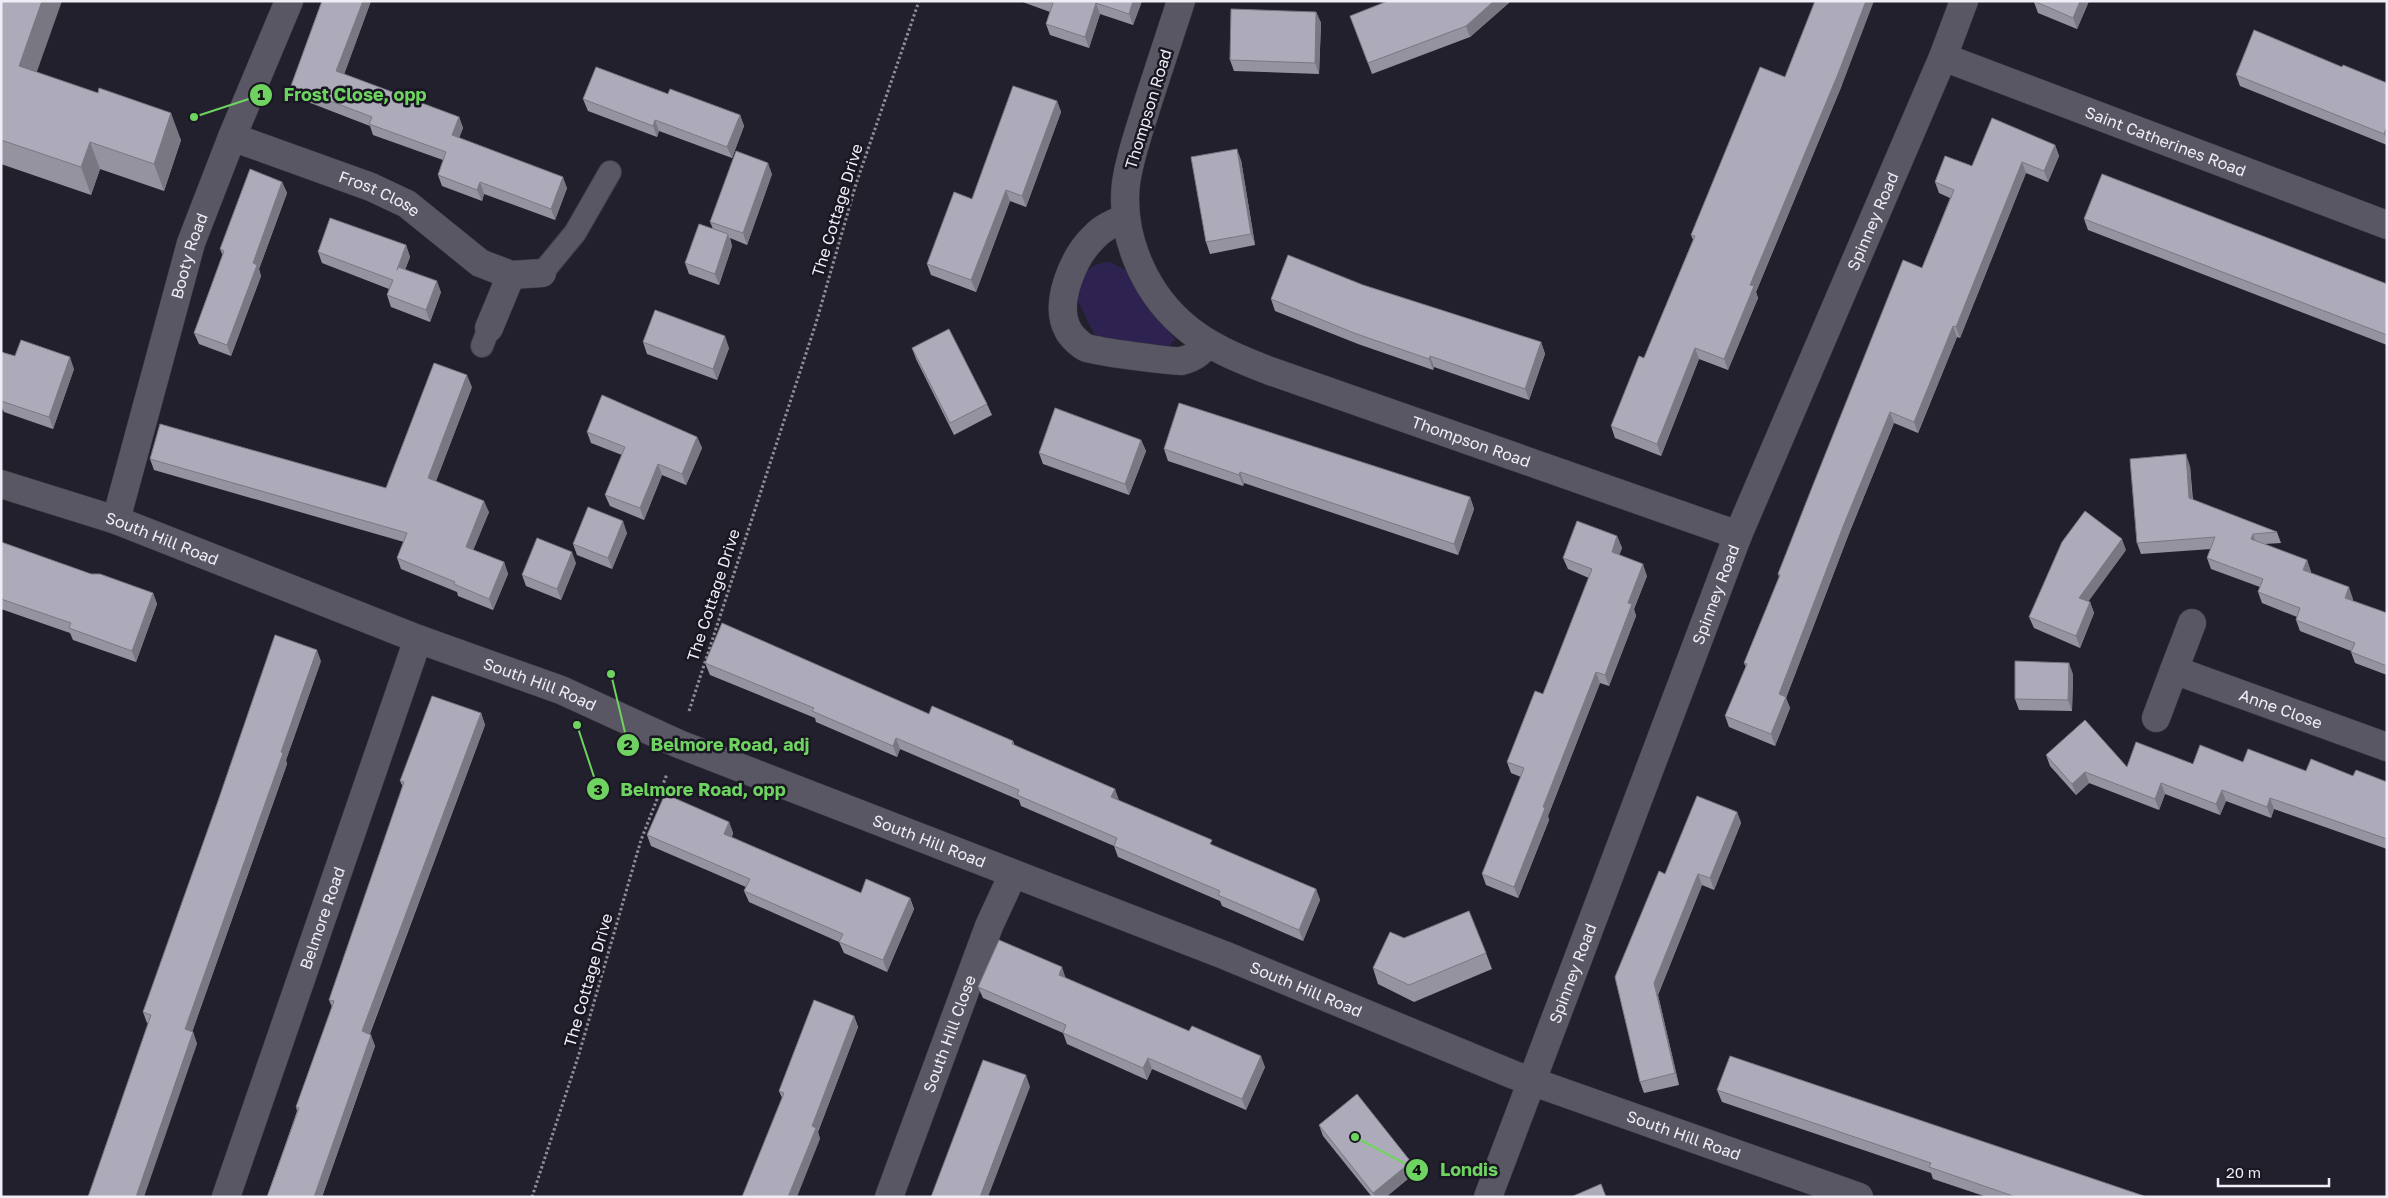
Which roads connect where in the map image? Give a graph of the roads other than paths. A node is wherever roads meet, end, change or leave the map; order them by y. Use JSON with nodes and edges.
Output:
{"nodes":[{"id":1,"x":289,"y":1,"type":"edge"},
{"id":2,"x":1181,"y":1,"type":"edge"},
{"id":3,"x":1964,"y":1,"type":"edge"},
{"id":4,"x":1943,"y":57,"type":"junction"},
{"id":5,"x":232,"y":137,"type":"junction"},
{"id":6,"x":610,"y":172,"type":"dead end"},
{"id":7,"x":1126,"y":218,"type":"junction"},
{"id":8,"x":2387,"y":226,"type":"edge"},
{"id":9,"x":542,"y":273,"type":"joint"},
{"id":10,"x":511,"y":275,"type":"junction"},
{"id":11,"x":486,"y":337,"type":"dead end"},
{"id":12,"x":1208,"y":342,"type":"junction"},
{"id":13,"x":1,"y":484,"type":"edge"},
{"id":14,"x":116,"y":520,"type":"junction"},
{"id":15,"x":1738,"y":536,"type":"junction"},
{"id":16,"x":2192,"y":623,"type":"dead end"},
{"id":17,"x":418,"y":639,"type":"junction"},
{"id":18,"x":2174,"y":670,"type":"junction"},
{"id":19,"x":2156,"y":718,"type":"dead end"},
{"id":20,"x":2387,"y":747,"type":"edge"},
{"id":21,"x":1013,"y":874,"type":"junction"},
{"id":22,"x":1530,"y":1081,"type":"junction"},
{"id":23,"x":226,"y":1197,"type":"edge"},
{"id":24,"x":890,"y":1197,"type":"edge"},
{"id":25,"x":1488,"y":1197,"type":"edge"},
{"id":26,"x":1859,"y":1197,"type":"edge"}],
"edges":[{"from":1,"to":5,"type":"street","name":"Booty Road"},
{"from":2,"to":7,"type":"street","name":"Thompson Road"},
{"from":3,"to":4,"type":"street","name":"Spinney Road"},
{"from":4,"to":8,"type":"street","name":"Saint Catherines Road"},
{"from":4,"to":15,"type":"street","name":"Spinney Road"},
{"from":5,"to":10,"type":"street","name":"Frost Close"},
{"from":5,"to":14,"type":"street","name":"Booty Road"},
{"from":6,"to":9,"type":"lane"},
{"from":7,"to":12,"type":"street","name":"Thompson Road"},
{"from":7,"to":12,"type":"street"},
{"from":9,"to":10,"type":"street","name":"Frost Close"},
{"from":10,"to":11,"type":"street"},
{"from":12,"to":15,"type":"street","name":"Thompson Road"},
{"from":13,"to":14,"type":"street","name":"South Hill Road"},
{"from":14,"to":17,"type":"street","name":"South Hill Road"},
{"from":15,"to":22,"type":"street","name":"Spinney Road"},
{"from":16,"to":18,"type":"street"},
{"from":17,"to":21,"type":"street","name":"South Hill Road"},
{"from":17,"to":23,"type":"street","name":"Belmore Road"},
{"from":18,"to":19,"type":"street"},
{"from":18,"to":20,"type":"street","name":"Anne Close"},
{"from":21,"to":22,"type":"street","name":"South Hill Road"},
{"from":21,"to":24,"type":"street","name":"South Hill Close"},
{"from":22,"to":25,"type":"street","name":"Spinney Road"},
{"from":22,"to":26,"type":"street","name":"South Hill Road"}]}
